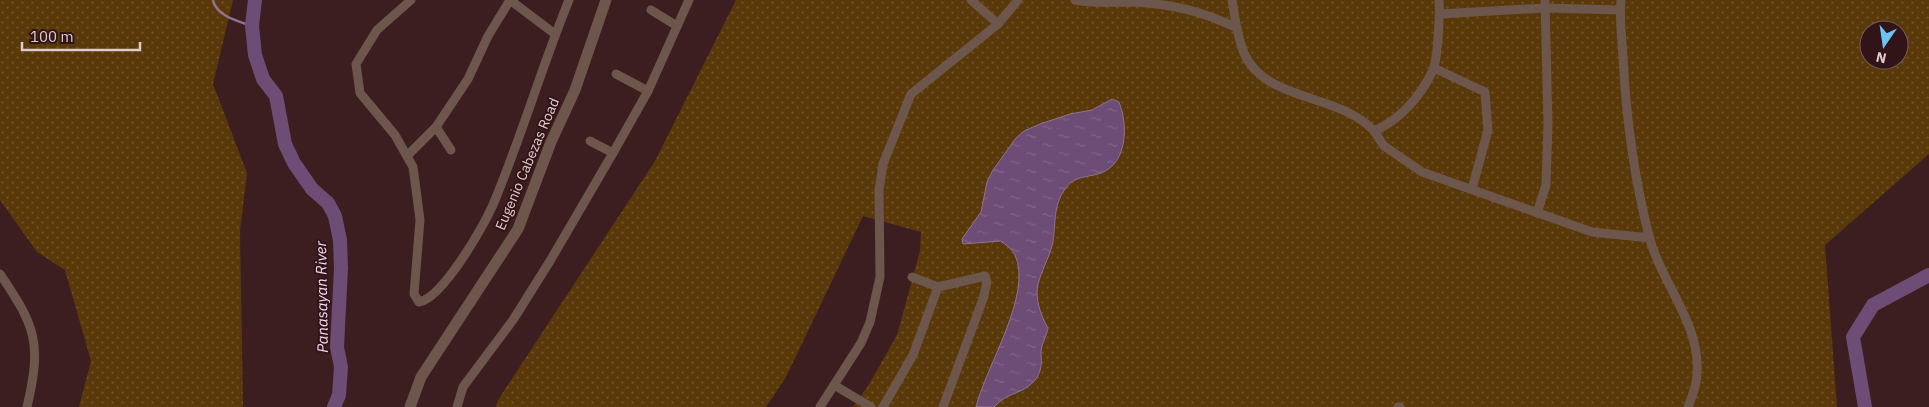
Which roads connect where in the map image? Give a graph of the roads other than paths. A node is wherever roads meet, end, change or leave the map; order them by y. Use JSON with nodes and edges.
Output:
{"nodes":[{"id":1,"x":411,"y":0,"type":"edge"},
{"id":2,"x":510,"y":0,"type":"edge"},
{"id":3,"x":569,"y":0,"type":"edge"},
{"id":4,"x":606,"y":0,"type":"edge"},
{"id":5,"x":689,"y":0,"type":"edge"},
{"id":6,"x":970,"y":0,"type":"edge"},
{"id":7,"x":1018,"y":0,"type":"edge"},
{"id":8,"x":1074,"y":0,"type":"edge"},
{"id":9,"x":1232,"y":0,"type":"edge"},
{"id":10,"x":1439,"y":0,"type":"edge"},
{"id":11,"x":1621,"y":0,"type":"edge"},
{"id":12,"x":1132,"y":1,"type":"edge"},
{"id":13,"x":1545,"y":4,"type":"edge"},
{"id":14,"x":651,"y":10,"type":"dead end"},
{"id":15,"x":1620,"y":10,"type":"junction"},
{"id":16,"x":1440,"y":14,"type":"junction"},
{"id":17,"x":998,"y":24,"type":"junction"},
{"id":18,"x":677,"y":26,"type":"junction"},
{"id":19,"x":1237,"y":28,"type":"junction"},
{"id":20,"x":555,"y":34,"type":"junction"},
{"id":21,"x":1434,"y":68,"type":"junction"},
{"id":22,"x":616,"y":74,"type":"dead end"},
{"id":23,"x":648,"y":92,"type":"junction"},
{"id":24,"x":436,"y":127,"type":"junction"},
{"id":25,"x":1374,"y":131,"type":"junction"},
{"id":26,"x":590,"y":141,"type":"dead end"},
{"id":27,"x":451,"y":150,"type":"dead end"},
{"id":28,"x":613,"y":153,"type":"junction"},
{"id":29,"x":407,"y":156,"type":"junction"},
{"id":30,"x":1472,"y":189,"type":"junction"},
{"id":31,"x":1537,"y":213,"type":"junction"},
{"id":32,"x":1650,"y":238,"type":"junction"},
{"id":33,"x":0,"y":274,"type":"edge"},
{"id":34,"x":912,"y":277,"type":"dead end"},
{"id":35,"x":938,"y":287,"type":"junction"},
{"id":36,"x":834,"y":385,"type":"junction"},
{"id":37,"x":27,"y":407,"type":"edge"},
{"id":38,"x":410,"y":407,"type":"edge"},
{"id":39,"x":457,"y":407,"type":"edge"},
{"id":40,"x":820,"y":407,"type":"edge"},
{"id":41,"x":871,"y":407,"type":"edge"},
{"id":42,"x":883,"y":407,"type":"edge"},
{"id":43,"x":943,"y":407,"type":"edge"},
{"id":44,"x":1688,"y":407,"type":"edge"}],
"edges":[{"from":1,"to":29,"type":"street"},
{"from":2,"to":20,"type":"street"},
{"from":2,"to":24,"type":"street"},
{"from":3,"to":20,"type":"street"},
{"from":4,"to":38,"type":"street","name":"Eugenio Cabezas Road"},
{"from":5,"to":18,"type":"street"},
{"from":6,"to":17,"type":"street"},
{"from":7,"to":17,"type":"street"},
{"from":8,"to":12,"type":"street"},
{"from":9,"to":19,"type":"street"},
{"from":10,"to":16,"type":"street"},
{"from":11,"to":15,"type":"street"},
{"from":12,"to":19,"type":"street"},
{"from":13,"to":15,"type":"street"},
{"from":13,"to":16,"type":"street"},
{"from":13,"to":31,"type":"street"},
{"from":14,"to":18,"type":"street"},
{"from":15,"to":32,"type":"street"},
{"from":16,"to":21,"type":"street"},
{"from":17,"to":36,"type":"street"},
{"from":18,"to":23,"type":"street"},
{"from":19,"to":25,"type":"street"},
{"from":20,"to":29,"type":"street"},
{"from":21,"to":25,"type":"street"},
{"from":21,"to":30,"type":"street"},
{"from":22,"to":23,"type":"street"},
{"from":23,"to":28,"type":"street"},
{"from":24,"to":27,"type":"street"},
{"from":24,"to":29,"type":"street"},
{"from":25,"to":30,"type":"street"},
{"from":26,"to":28,"type":"street"},
{"from":28,"to":39,"type":"street"},
{"from":30,"to":31,"type":"street"},
{"from":31,"to":32,"type":"street"},
{"from":32,"to":44,"type":"street"},
{"from":33,"to":37,"type":"street"},
{"from":34,"to":35,"type":"street"},
{"from":35,"to":42,"type":"street"},
{"from":35,"to":43,"type":"street"},
{"from":36,"to":40,"type":"street"},
{"from":36,"to":41,"type":"street"}]}
